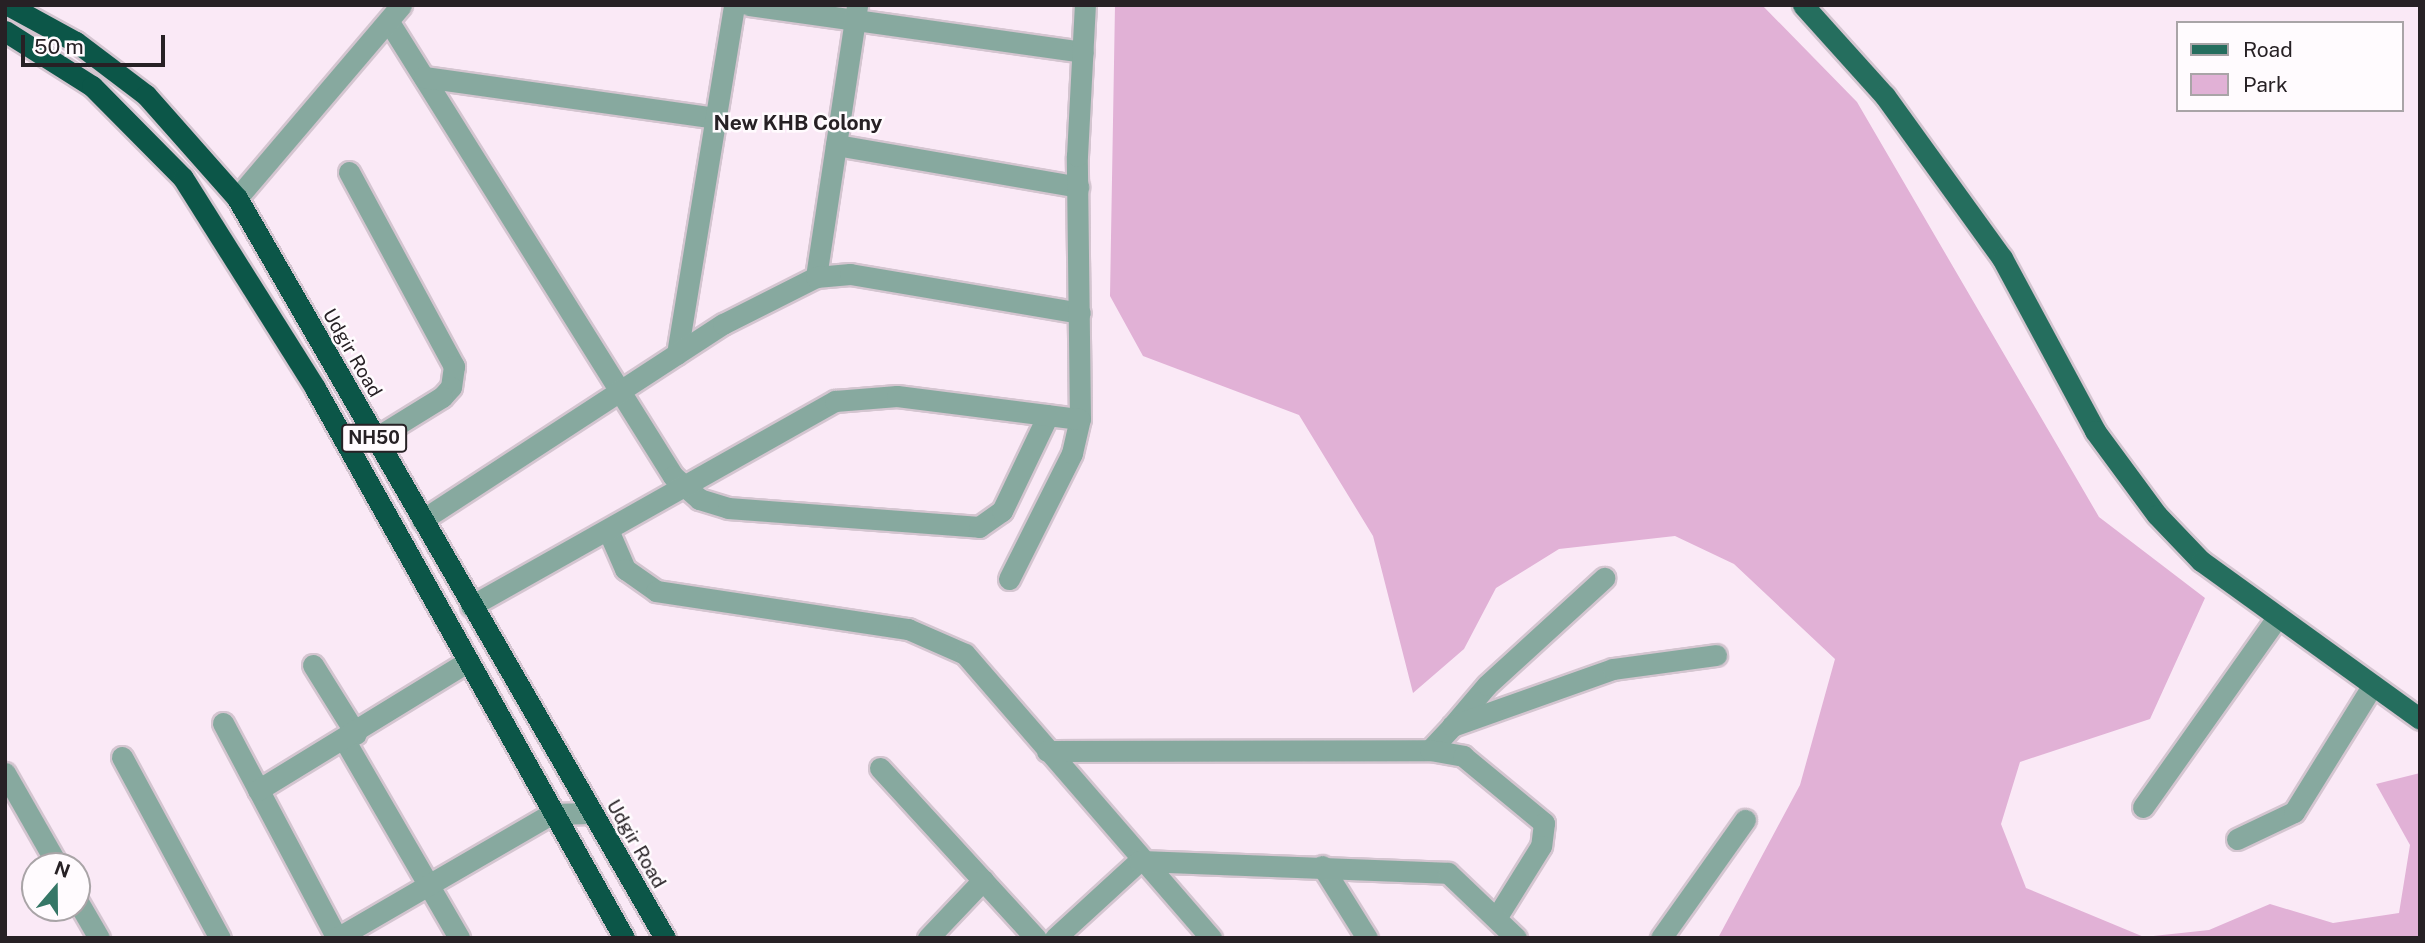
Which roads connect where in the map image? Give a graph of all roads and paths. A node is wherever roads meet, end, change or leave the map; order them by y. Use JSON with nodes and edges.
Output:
{"nodes":[{"id":1,"x":8,"y":5,"type":"edge"},
{"id":2,"x":734,"y":5,"type":"edge"},
{"id":3,"x":749,"y":5,"type":"edge"},
{"id":4,"x":1085,"y":5,"type":"edge"},
{"id":5,"x":1803,"y":5,"type":"edge"},
{"id":6,"x":856,"y":13,"type":"edge"},
{"id":7,"x":395,"y":14,"type":"edge"},
{"id":8,"x":5,"y":31,"type":"edge"},
{"id":9,"x":1083,"y":52,"type":"junction"},
{"id":10,"x":424,"y":77,"type":"junction"},
{"id":11,"x":715,"y":118,"type":"junction"},
{"id":12,"x":836,"y":145,"type":"junction"},
{"id":13,"x":349,"y":172,"type":"dead end"},
{"id":14,"x":1078,"y":187,"type":"junction"},
{"id":15,"x":237,"y":198,"type":"junction"},
{"id":16,"x":816,"y":277,"type":"junction"},
{"id":17,"x":1080,"y":313,"type":"junction"},
{"id":18,"x":677,"y":354,"type":"junction"},
{"id":19,"x":621,"y":390,"type":"junction"},
{"id":20,"x":1048,"y":415,"type":"junction"},
{"id":21,"x":1080,"y":419,"type":"junction"},
{"id":22,"x":374,"y":439,"type":"junction"},
{"id":23,"x":683,"y":488,"type":"junction"},
{"id":24,"x":422,"y":520,"type":"junction"},
{"id":25,"x":608,"y":530,"type":"junction"},
{"id":26,"x":1604,"y":578,"type":"dead end"},
{"id":27,"x":1009,"y":579,"type":"dead end"},
{"id":28,"x":471,"y":606,"type":"junction"},
{"id":29,"x":2277,"y":618,"type":"junction"},
{"id":30,"x":1716,"y":655,"type":"dead end"},
{"id":31,"x":467,"y":662,"type":"junction"},
{"id":32,"x":313,"y":665,"type":"dead end"},
{"id":33,"x":2372,"y":686,"type":"junction"},
{"id":34,"x":2420,"y":719,"type":"edge"},
{"id":35,"x":223,"y":723,"type":"dead end"},
{"id":36,"x":1452,"y":726,"type":"junction"},
{"id":37,"x":350,"y":737,"type":"junction"},
{"id":38,"x":1430,"y":750,"type":"junction"},
{"id":39,"x":1047,"y":751,"type":"junction"},
{"id":40,"x":122,"y":757,"type":"dead end"},
{"id":41,"x":880,"y":768,"type":"dead end"},
{"id":42,"x":5,"y":773,"type":"edge"},
{"id":43,"x":258,"y":790,"type":"junction"},
{"id":44,"x":2143,"y":807,"type":"dead end"},
{"id":45,"x":591,"y":813,"type":"junction"},
{"id":46,"x":551,"y":814,"type":"junction"},
{"id":47,"x":1745,"y":820,"type":"dead end"},
{"id":48,"x":2237,"y":839,"type":"dead end"},
{"id":49,"x":50,"y":852,"type":"edge"},
{"id":50,"x":1139,"y":861,"type":"junction"},
{"id":51,"x":1322,"y":866,"type":"junction"},
{"id":52,"x":983,"y":880,"type":"junction"},
{"id":53,"x":428,"y":887,"type":"junction"},
{"id":54,"x":1498,"y":915,"type":"junction"},
{"id":55,"x":90,"y":922,"type":"edge"},
{"id":56,"x":99,"y":938,"type":"edge"},
{"id":57,"x":220,"y":938,"type":"edge"},
{"id":58,"x":337,"y":938,"type":"edge"},
{"id":59,"x":458,"y":938,"type":"edge"},
{"id":60,"x":624,"y":938,"type":"edge"},
{"id":61,"x":664,"y":938,"type":"edge"},
{"id":62,"x":928,"y":938,"type":"edge"},
{"id":63,"x":1036,"y":938,"type":"edge"},
{"id":64,"x":1055,"y":938,"type":"edge"},
{"id":65,"x":1211,"y":938,"type":"edge"},
{"id":66,"x":1367,"y":938,"type":"edge"},
{"id":67,"x":1516,"y":938,"type":"edge"},
{"id":68,"x":1661,"y":938,"type":"edge"}],
"edges":[{"from":1,"to":15,"type":"highway","name":"Udgir Road","number":"NH50"},
{"from":2,"to":11,"type":"street"},
{"from":3,"to":6,"type":"street"},
{"from":4,"to":9,"type":"street"},
{"from":5,"to":29,"type":"main road"},
{"from":6,"to":9,"type":"street"},
{"from":6,"to":12,"type":"street"},
{"from":7,"to":10,"type":"street"},
{"from":7,"to":15,"type":"street"},
{"from":8,"to":31,"type":"highway","number":"NH50"},
{"from":9,"to":14,"type":"street"},
{"from":10,"to":11,"type":"street"},
{"from":10,"to":19,"type":"street"},
{"from":11,"to":18,"type":"street"},
{"from":12,"to":14,"type":"street"},
{"from":12,"to":16,"type":"street"},
{"from":13,"to":22,"type":"street"},
{"from":14,"to":17,"type":"street"},
{"from":15,"to":22,"type":"highway","name":"Udgir Road","number":"NH50"},
{"from":16,"to":17,"type":"street"},
{"from":16,"to":18,"type":"street"},
{"from":17,"to":21,"type":"street"},
{"from":18,"to":19,"type":"street"},
{"from":19,"to":23,"type":"street"},
{"from":19,"to":24,"type":"street"},
{"from":20,"to":21,"type":"street"},
{"from":20,"to":23,"type":"street"},
{"from":20,"to":23,"type":"street"},
{"from":21,"to":27,"type":"street"},
{"from":22,"to":24,"type":"highway","name":"Udgir Road","number":"NH50"},
{"from":23,"to":25,"type":"street"},
{"from":24,"to":28,"type":"highway","name":"Udgir Road","number":"NH50"},
{"from":25,"to":28,"type":"street"},
{"from":25,"to":39,"type":"street"},
{"from":26,"to":36,"type":"street"},
{"from":28,"to":45,"type":"highway","name":"Udgir Road","number":"NH50"},
{"from":29,"to":33,"type":"main road"},
{"from":29,"to":44,"type":"street"},
{"from":30,"to":36,"type":"street"},
{"from":31,"to":37,"type":"street"},
{"from":31,"to":46,"type":"highway","number":"NH50"},
{"from":32,"to":37,"type":"street"},
{"from":33,"to":34,"type":"main road"},
{"from":33,"to":48,"type":"street"},
{"from":35,"to":43,"type":"street"},
{"from":36,"to":38,"type":"street"},
{"from":37,"to":43,"type":"street"},
{"from":37,"to":53,"type":"street"},
{"from":38,"to":39,"type":"street"},
{"from":38,"to":54,"type":"street"},
{"from":39,"to":50,"type":"street"},
{"from":40,"to":57,"type":"street"},
{"from":41,"to":52,"type":"street"},
{"from":42,"to":49,"type":"street"},
{"from":43,"to":58,"type":"street"},
{"from":45,"to":46,"type":"street"},
{"from":45,"to":61,"type":"highway","name":"Udgir Road","number":"NH50"},
{"from":46,"to":53,"type":"street"},
{"from":46,"to":60,"type":"highway","number":"NH50"},
{"from":47,"to":68,"type":"street"},
{"from":50,"to":51,"type":"street"},
{"from":50,"to":64,"type":"street"},
{"from":50,"to":65,"type":"street"},
{"from":51,"to":54,"type":"street"},
{"from":51,"to":66,"type":"street"},
{"from":52,"to":62,"type":"street"},
{"from":52,"to":63,"type":"street"},
{"from":53,"to":58,"type":"street"},
{"from":53,"to":59,"type":"street"},
{"from":54,"to":67,"type":"street"},
{"from":55,"to":56,"type":"street"}]}
